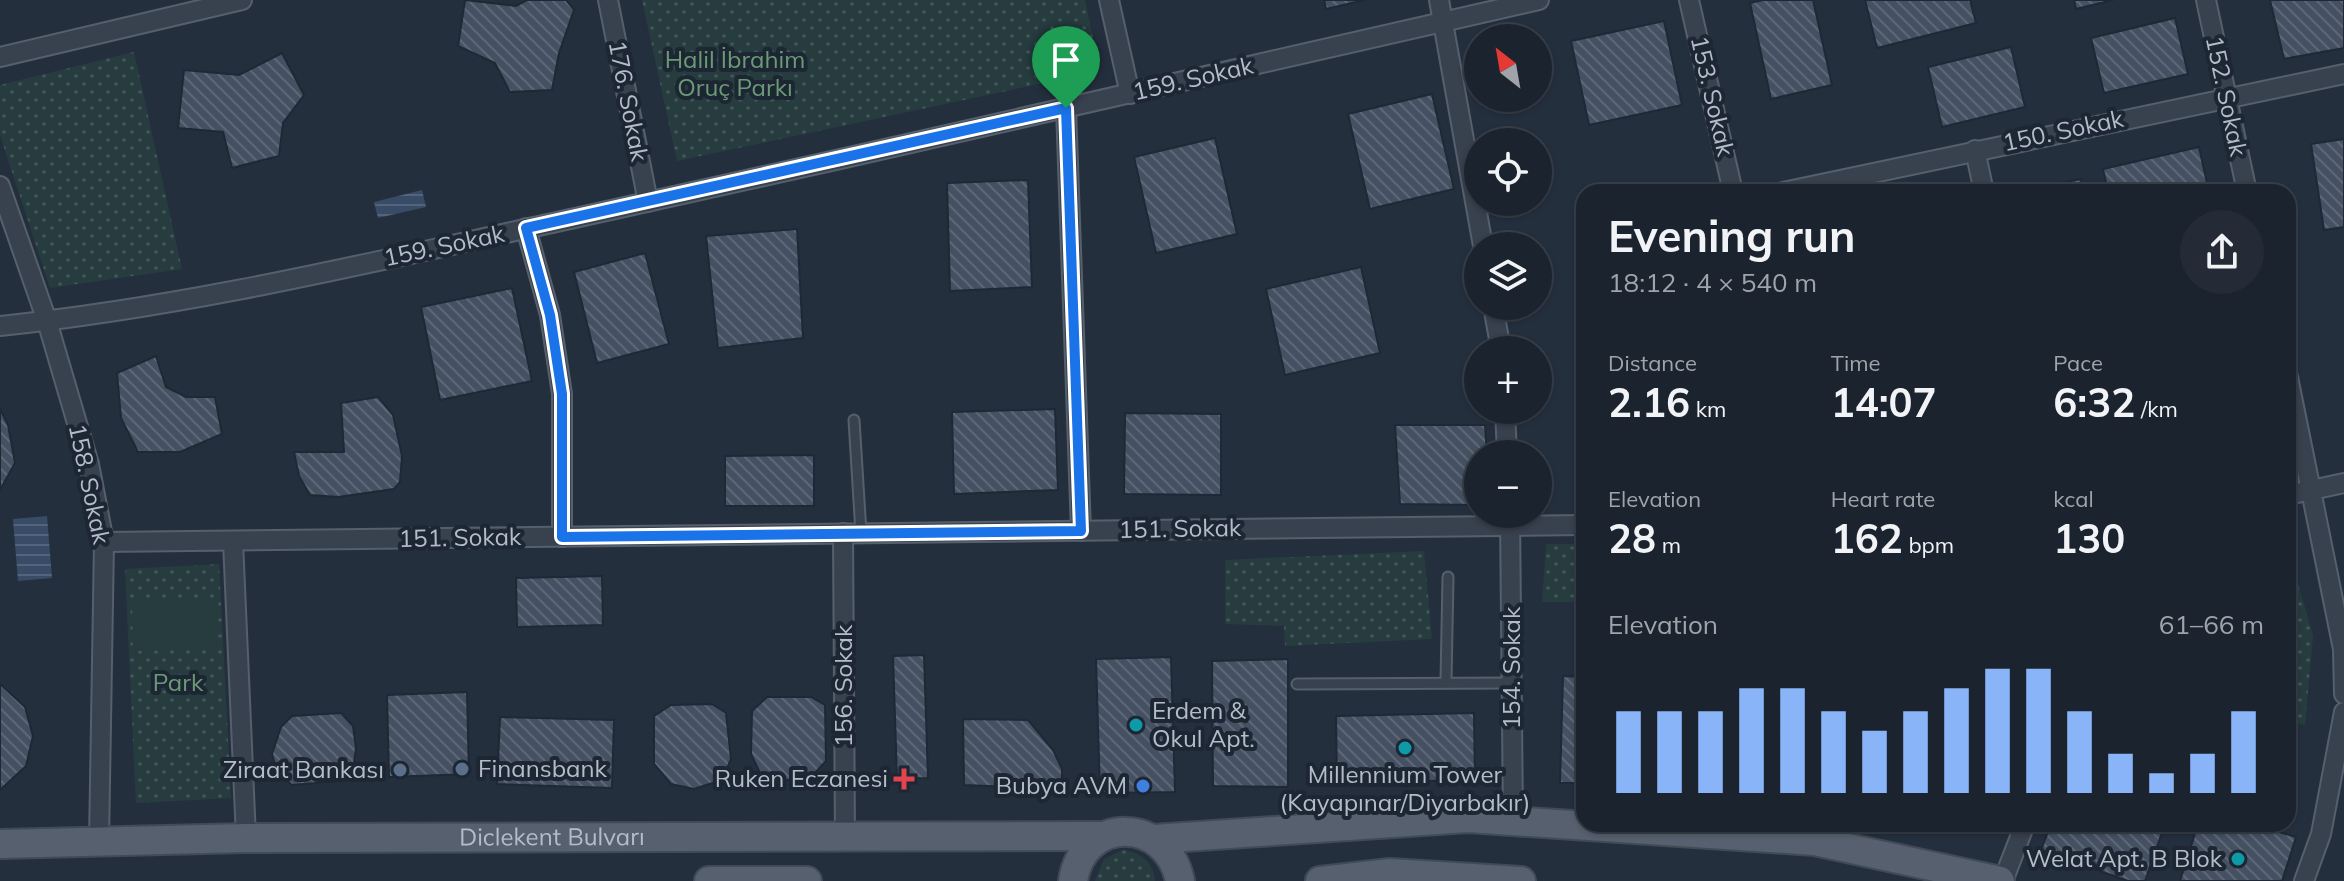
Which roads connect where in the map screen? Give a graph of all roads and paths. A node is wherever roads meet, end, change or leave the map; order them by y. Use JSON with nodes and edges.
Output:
{"nodes":[{"id":1,"x":242,"y":0,"type":"edge"},
{"id":2,"x":608,"y":0,"type":"edge"},
{"id":3,"x":1109,"y":0,"type":"edge"},
{"id":4,"x":1439,"y":0,"type":"edge"},
{"id":5,"x":1539,"y":0,"type":"edge"},
{"id":6,"x":1689,"y":0,"type":"edge"},
{"id":7,"x":2206,"y":0,"type":"edge"},
{"id":8,"x":1443,"y":20,"type":"junction"},
{"id":9,"x":0,"y":57,"type":"edge"},
{"id":10,"x":2344,"y":74,"type":"edge"},
{"id":11,"x":1130,"y":94,"type":"junction"},
{"id":12,"x":2226,"y":96,"type":"junction"},
{"id":13,"x":1066,"y":108,"type":"junction"},
{"id":14,"x":1975,"y":150,"type":"junction"},
{"id":15,"x":1731,"y":184,"type":"edge"},
{"id":16,"x":1820,"y":184,"type":"edge"},
{"id":17,"x":1982,"y":184,"type":"edge"},
{"id":18,"x":2245,"y":184,"type":"edge"},
{"id":19,"x":0,"y":186,"type":"edge"},
{"id":20,"x":648,"y":202,"type":"junction"},
{"id":21,"x":526,"y":228,"type":"junction"},
{"id":22,"x":1481,"y":232,"type":"edge"},
{"id":23,"x":47,"y":321,"type":"junction"},
{"id":24,"x":0,"y":326,"type":"edge"},
{"id":25,"x":2296,"y":413,"type":"edge"},
{"id":26,"x":854,"y":420,"type":"dead end"},
{"id":27,"x":2344,"y":483,"type":"edge"},
{"id":28,"x":2313,"y":491,"type":"junction"},
{"id":29,"x":2296,"y":494,"type":"edge"},
{"id":30,"x":1464,"y":521,"type":"edge"},
{"id":31,"x":1552,"y":523,"type":"edge"},
{"id":32,"x":1576,"y":524,"type":"edge"},
{"id":33,"x":1510,"y":528,"type":"edge"},
{"id":34,"x":1081,"y":531,"type":"junction"},
{"id":35,"x":852,"y":533,"type":"junction"},
{"id":36,"x":562,"y":537,"type":"junction"},
{"id":37,"x":233,"y":541,"type":"junction"},
{"id":38,"x":104,"y":542,"type":"junction"},
{"id":39,"x":1448,"y":577,"type":"dead end"},
{"id":40,"x":2344,"y":676,"type":"edge"},
{"id":41,"x":1446,"y":681,"type":"junction"},
{"id":42,"x":1512,"y":683,"type":"junction"},
{"id":43,"x":1297,"y":684,"type":"dead end"},
{"id":44,"x":2344,"y":694,"type":"edge"},
{"id":45,"x":2344,"y":712,"type":"edge"},
{"id":46,"x":1513,"y":821,"type":"junction"},
{"id":47,"x":1576,"y":824,"type":"edge"},
{"id":48,"x":1786,"y":832,"type":"edge"},
{"id":49,"x":2022,"y":832,"type":"edge"},
{"id":50,"x":1103,"y":836,"type":"junction"},
{"id":51,"x":246,"y":838,"type":"junction"},
{"id":52,"x":845,"y":839,"type":"junction"},
{"id":53,"x":1154,"y":839,"type":"junction"},
{"id":54,"x":99,"y":842,"type":"junction"},
{"id":55,"x":0,"y":844,"type":"edge"},
{"id":56,"x":709,"y":881,"type":"edge"},
{"id":57,"x":807,"y":881,"type":"edge"},
{"id":58,"x":1073,"y":881,"type":"edge"},
{"id":59,"x":1180,"y":881,"type":"edge"},
{"id":60,"x":1320,"y":881,"type":"edge"},
{"id":61,"x":1521,"y":881,"type":"edge"},
{"id":62,"x":2002,"y":881,"type":"edge"},
{"id":63,"x":2304,"y":881,"type":"edge"}],
"edges":[{"from":1,"to":9,"type":"street"},
{"from":2,"to":20,"type":"street","name":"176. Sokak"},
{"from":3,"to":11,"type":"street"},
{"from":4,"to":8,"type":"street"},
{"from":5,"to":8,"type":"street","name":"159. Sokak"},
{"from":6,"to":15,"type":"street","name":"153. Sokak"},
{"from":7,"to":12,"type":"street","name":"152. Sokak"},
{"from":8,"to":11,"type":"street","name":"159. Sokak"},
{"from":8,"to":22,"type":"street"},
{"from":10,"to":12,"type":"street","name":"150. Sokak"},
{"from":11,"to":13,"type":"street","name":"159. Sokak"},
{"from":12,"to":14,"type":"street","name":"150. Sokak"},
{"from":12,"to":18,"type":"street","name":"152. Sokak"},
{"from":13,"to":20,"type":"street","name":"159. Sokak"},
{"from":13,"to":34,"type":"street"},
{"from":14,"to":16,"type":"street","name":"150. Sokak"},
{"from":14,"to":17,"type":"street"},
{"from":19,"to":23,"type":"street","name":"158. Sokak"},
{"from":20,"to":21,"type":"street","name":"159. Sokak"},
{"from":21,"to":23,"type":"street","name":"159. Sokak"},
{"from":21,"to":36,"type":"street"},
{"from":23,"to":24,"type":"street","name":"159. Sokak"},
{"from":23,"to":38,"type":"street","name":"158. Sokak"},
{"from":25,"to":28,"type":"street"},
{"from":26,"to":35,"type":"lane"},
{"from":27,"to":28,"type":"street"},
{"from":28,"to":29,"type":"street"},
{"from":28,"to":40,"type":"street"},
{"from":30,"to":34,"type":"street","name":"151. Sokak"},
{"from":31,"to":32,"type":"street","name":"151. Sokak"},
{"from":33,"to":42,"type":"street","name":"154. Sokak"},
{"from":34,"to":35,"type":"street","name":"151. Sokak"},
{"from":35,"to":36,"type":"street","name":"151. Sokak"},
{"from":35,"to":52,"type":"street","name":"156. Sokak"},
{"from":36,"to":37,"type":"street","name":"151. Sokak"},
{"from":37,"to":38,"type":"street","name":"151. Sokak"},
{"from":37,"to":51,"type":"street"},
{"from":38,"to":54,"type":"street","name":"158. Sokak"},
{"from":39,"to":41,"type":"lane"},
{"from":40,"to":44,"type":"street"},
{"from":41,"to":42,"type":"lane"},
{"from":41,"to":43,"type":"lane"},
{"from":42,"to":46,"type":"street","name":"154. Sokak"},
{"from":45,"to":63,"type":"street"},
{"from":46,"to":47,"type":"main road"},
{"from":46,"to":53,"type":"main road"},
{"from":48,"to":62,"type":"main road"},
{"from":49,"to":62,"type":"street"},
{"from":50,"to":52,"type":"main road","name":"Diclekent Bulvarı"},
{"from":50,"to":53,"type":"main road","name":"Diclekent Bulvarı"},
{"from":50,"to":58,"type":"main road"},
{"from":51,"to":52,"type":"main road","name":"Diclekent Bulvarı"},
{"from":51,"to":54,"type":"main road","name":"Diclekent Bulvarı"},
{"from":53,"to":59,"type":"main road"},
{"from":54,"to":55,"type":"main road","name":"Diclekent Bulvarı"},
{"from":56,"to":57,"type":"main road"},
{"from":60,"to":61,"type":"main road"}]}
